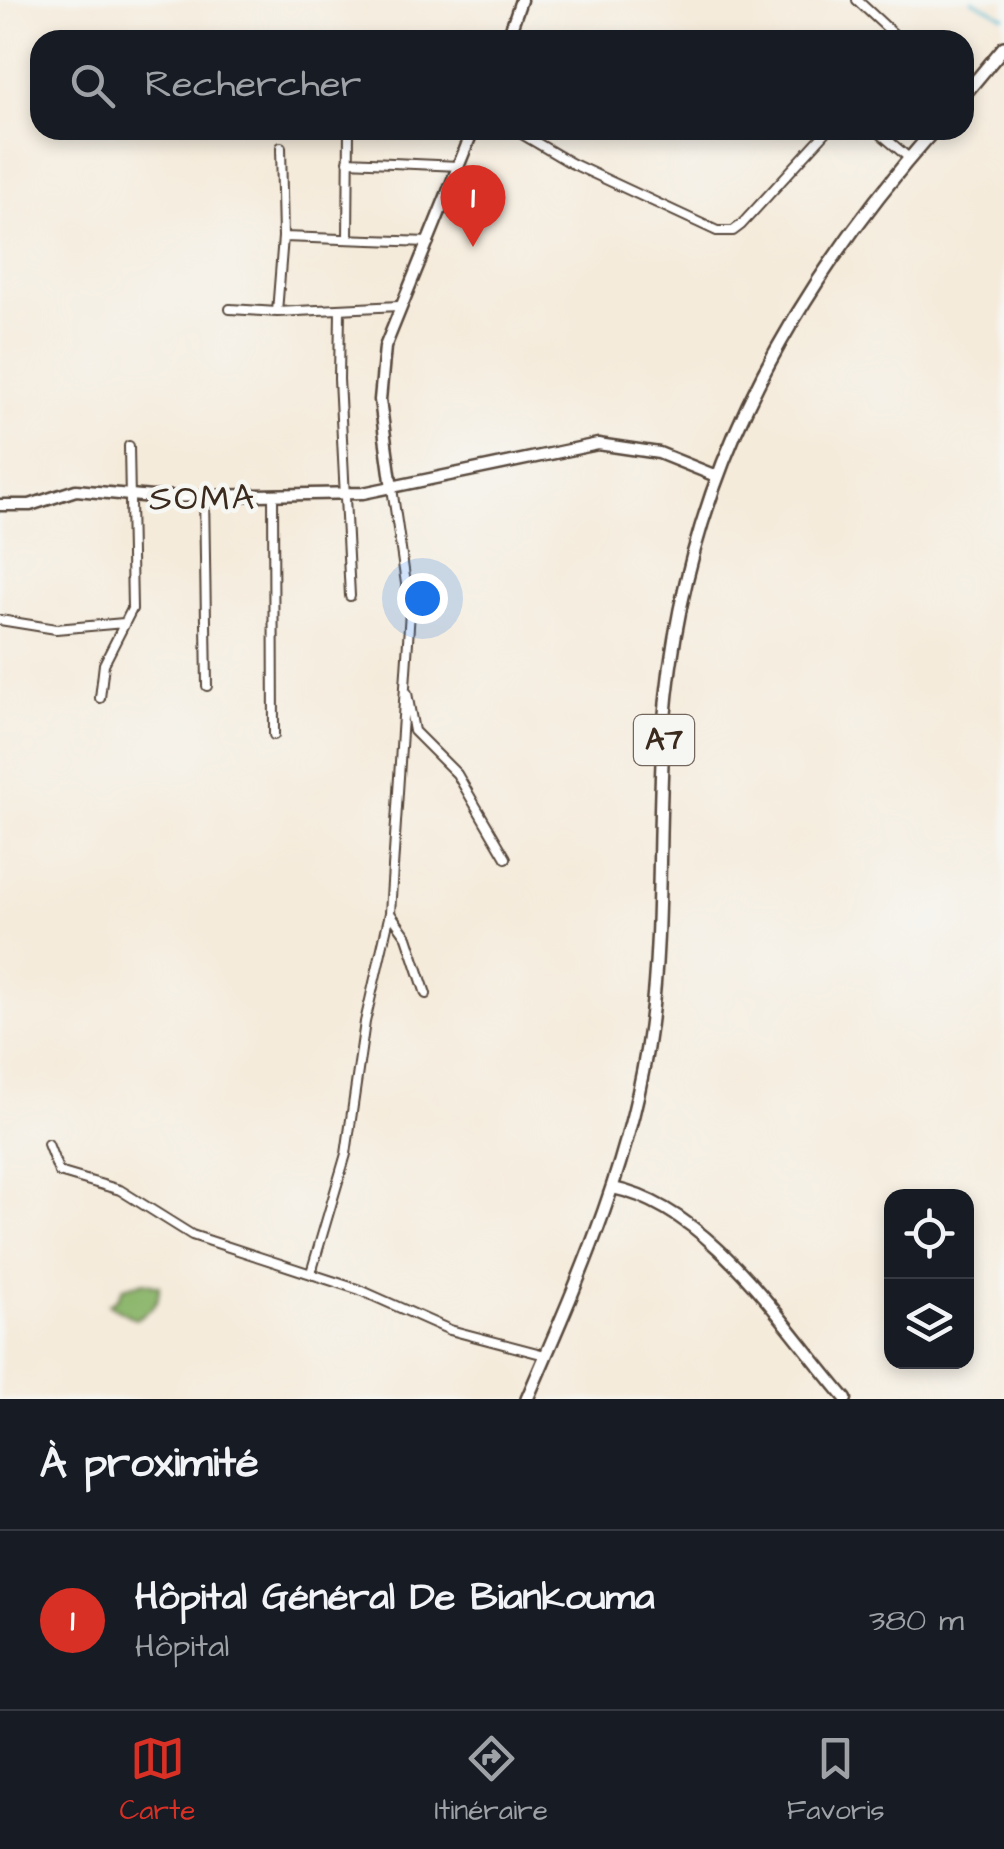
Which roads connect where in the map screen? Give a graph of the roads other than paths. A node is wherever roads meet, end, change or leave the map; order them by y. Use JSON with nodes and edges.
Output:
{"nodes":[{"id":1,"x":521,"y":0,"type":"edge"},
{"id":2,"x":857,"y":0,"type":"edge"},
{"id":3,"x":510,"y":30,"type":"edge"},
{"id":4,"x":889,"y":30,"type":"edge"},
{"id":5,"x":1004,"y":47,"type":"edge"},
{"id":6,"x":974,"y":83,"type":"edge"},
{"id":7,"x":349,"y":140,"type":"edge"},
{"id":8,"x":469,"y":140,"type":"edge"},
{"id":9,"x":532,"y":140,"type":"edge"},
{"id":10,"x":819,"y":140,"type":"edge"},
{"id":11,"x":888,"y":140,"type":"edge"},
{"id":12,"x":925,"y":140,"type":"edge"},
{"id":13,"x":281,"y":147,"type":"dead end"},
{"id":14,"x":909,"y":158,"type":"junction"},
{"id":15,"x":348,"y":161,"type":"junction"},
{"id":16,"x":459,"y":166,"type":"junction"},
{"id":17,"x":283,"y":237,"type":"junction"},
{"id":18,"x":348,"y":239,"type":"junction"},
{"id":19,"x":429,"y":242,"type":"junction"},
{"id":20,"x":400,"y":306,"type":"junction"},
{"id":21,"x":230,"y":309,"type":"dead end"},
{"id":22,"x":340,"y":310,"type":"junction"},
{"id":23,"x":277,"y":312,"type":"junction"},
{"id":24,"x":128,"y":446,"type":"dead end"},
{"id":25,"x":716,"y":476,"type":"junction"},
{"id":26,"x":392,"y":488,"type":"junction"},
{"id":27,"x":204,"y":493,"type":"junction"},
{"id":28,"x":273,"y":494,"type":"junction"},
{"id":29,"x":346,"y":494,"type":"junction"},
{"id":30,"x":128,"y":496,"type":"junction"},
{"id":31,"x":0,"y":505,"type":"edge"},
{"id":32,"x":350,"y":596,"type":"dead end"},
{"id":33,"x":0,"y":620,"type":"edge"},
{"id":34,"x":124,"y":622,"type":"junction"},
{"id":35,"x":206,"y":686,"type":"dead end"},
{"id":36,"x":405,"y":688,"type":"junction"},
{"id":37,"x":100,"y":698,"type":"dead end"},
{"id":38,"x":274,"y":735,"type":"dead end"},
{"id":39,"x":506,"y":858,"type":"dead end"},
{"id":40,"x":390,"y":914,"type":"junction"},
{"id":41,"x":426,"y":994,"type":"dead end"},
{"id":42,"x":48,"y":1144,"type":"dead end"},
{"id":43,"x":613,"y":1188,"type":"junction"},
{"id":44,"x":312,"y":1272,"type":"junction"},
{"id":45,"x":546,"y":1356,"type":"junction"},
{"id":46,"x":527,"y":1399,"type":"edge"},
{"id":47,"x":846,"y":1399,"type":"edge"}],
"edges":[{"from":1,"to":3,"type":"street"},
{"from":2,"to":4,"type":"street"},
{"from":5,"to":6,"type":"main road"},
{"from":7,"to":15,"type":"street"},
{"from":8,"to":16,"type":"street"},
{"from":9,"to":10,"type":"street"},
{"from":11,"to":14,"type":"street"},
{"from":12,"to":14,"type":"main road","number":"A7"},
{"from":13,"to":17,"type":"street"},
{"from":14,"to":25,"type":"main road","number":"A7"},
{"from":15,"to":16,"type":"street"},
{"from":15,"to":18,"type":"street"},
{"from":16,"to":19,"type":"street"},
{"from":17,"to":18,"type":"street"},
{"from":17,"to":23,"type":"street"},
{"from":18,"to":19,"type":"street"},
{"from":19,"to":20,"type":"street"},
{"from":20,"to":22,"type":"street"},
{"from":20,"to":26,"type":"street"},
{"from":21,"to":23,"type":"street"},
{"from":22,"to":23,"type":"street"},
{"from":22,"to":29,"type":"street"},
{"from":24,"to":30,"type":"street"},
{"from":25,"to":26,"type":"street"},
{"from":25,"to":43,"type":"main road","number":"A7"},
{"from":26,"to":29,"type":"street"},
{"from":26,"to":36,"type":"street"},
{"from":27,"to":28,"type":"street"},
{"from":27,"to":30,"type":"street"},
{"from":27,"to":35,"type":"street"},
{"from":28,"to":29,"type":"street"},
{"from":28,"to":38,"type":"street"},
{"from":29,"to":32,"type":"street"},
{"from":30,"to":31,"type":"street"},
{"from":30,"to":34,"type":"street"},
{"from":33,"to":34,"type":"street"},
{"from":34,"to":37,"type":"street"},
{"from":36,"to":39,"type":"street"},
{"from":36,"to":40,"type":"street"},
{"from":40,"to":41,"type":"street"},
{"from":40,"to":44,"type":"street"},
{"from":42,"to":44,"type":"street"},
{"from":43,"to":45,"type":"main road","number":"A7"},
{"from":43,"to":47,"type":"street"},
{"from":44,"to":45,"type":"street"},
{"from":45,"to":46,"type":"main road","number":"A7"}]}
